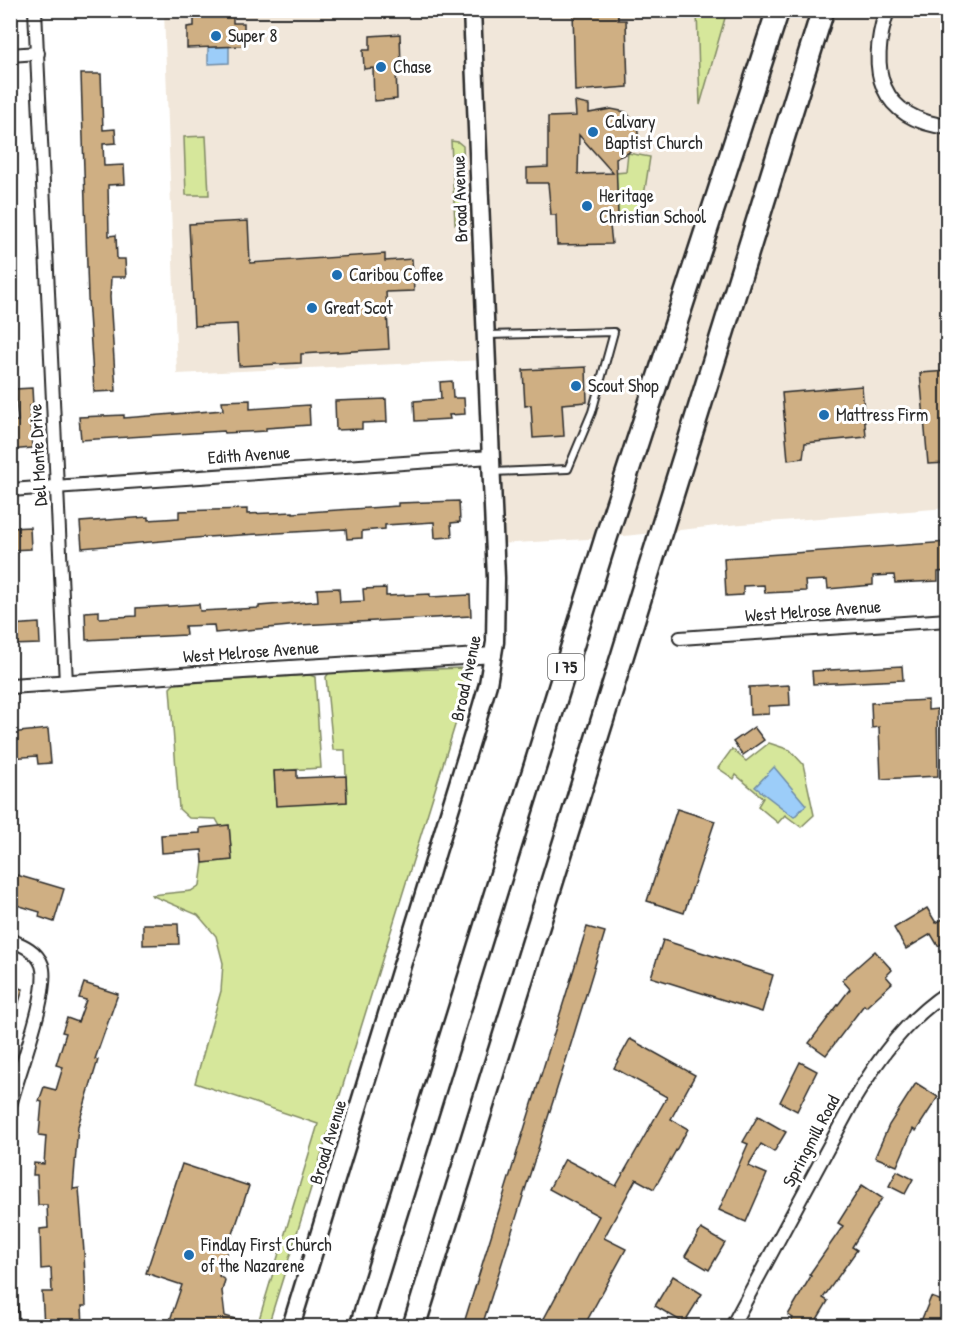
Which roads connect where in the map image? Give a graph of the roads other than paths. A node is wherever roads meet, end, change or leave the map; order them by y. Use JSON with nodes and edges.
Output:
{"nodes":[{"id":1,"x":35,"y":10,"type":"edge"},
{"id":2,"x":472,"y":10,"type":"edge"},
{"id":3,"x":778,"y":10,"type":"edge"},
{"id":4,"x":823,"y":10,"type":"edge"},
{"id":5,"x":887,"y":10,"type":"edge"},
{"id":6,"x":38,"y":53,"type":"junction"},
{"id":7,"x":10,"y":55,"type":"edge"},
{"id":8,"x":948,"y":128,"type":"edge"},
{"id":9,"x":486,"y":335,"type":"junction"},
{"id":10,"x":491,"y":464,"type":"junction"},
{"id":11,"x":57,"y":487,"type":"junction"},
{"id":12,"x":10,"y":490,"type":"edge"},
{"id":13,"x":948,"y":620,"type":"edge"},
{"id":14,"x":680,"y":638,"type":"dead end"},
{"id":15,"x":494,"y":655,"type":"junction"},
{"id":16,"x":66,"y":683,"type":"junction"},
{"id":17,"x":10,"y":686,"type":"edge"},
{"id":18,"x":10,"y":940,"type":"edge"},
{"id":19,"x":948,"y":992,"type":"edge"},
{"id":20,"x":10,"y":1106,"type":"edge"},
{"id":21,"x":10,"y":1298,"type":"edge"},
{"id":22,"x":12,"y":1326,"type":"edge"},
{"id":23,"x":291,"y":1326,"type":"edge"},
{"id":24,"x":361,"y":1326,"type":"edge"},
{"id":25,"x":414,"y":1326,"type":"edge"},
{"id":26,"x":732,"y":1326,"type":"edge"}],
"edges":[{"from":1,"to":6,"type":"street","name":"Del Monte Drive"},
{"from":2,"to":9,"type":"main road","name":"Broad Avenue"},
{"from":3,"to":24,"type":"highway","number":"I 75"},
{"from":4,"to":25,"type":"highway"},
{"from":5,"to":8,"type":"street"},
{"from":6,"to":7,"type":"street"},
{"from":6,"to":11,"type":"street","name":"Del Monte Drive"},
{"from":9,"to":10,"type":"main road","name":"Broad Avenue"},
{"from":9,"to":10,"type":"lane"},
{"from":10,"to":11,"type":"street","name":"Edith Avenue"},
{"from":10,"to":15,"type":"main road","name":"Broad Avenue"},
{"from":11,"to":12,"type":"street","name":"Edith Avenue"},
{"from":11,"to":16,"type":"street","name":"Del Monte Drive"},
{"from":13,"to":14,"type":"street","name":"West Melrose Avenue"},
{"from":15,"to":16,"type":"street","name":"West Melrose Avenue"},
{"from":15,"to":23,"type":"main road","name":"Broad Avenue"},
{"from":16,"to":17,"type":"street","name":"West Melrose Avenue"},
{"from":18,"to":20,"type":"street"},
{"from":19,"to":26,"type":"street","name":"Springmill Road"},
{"from":21,"to":22,"type":"street"}]}
